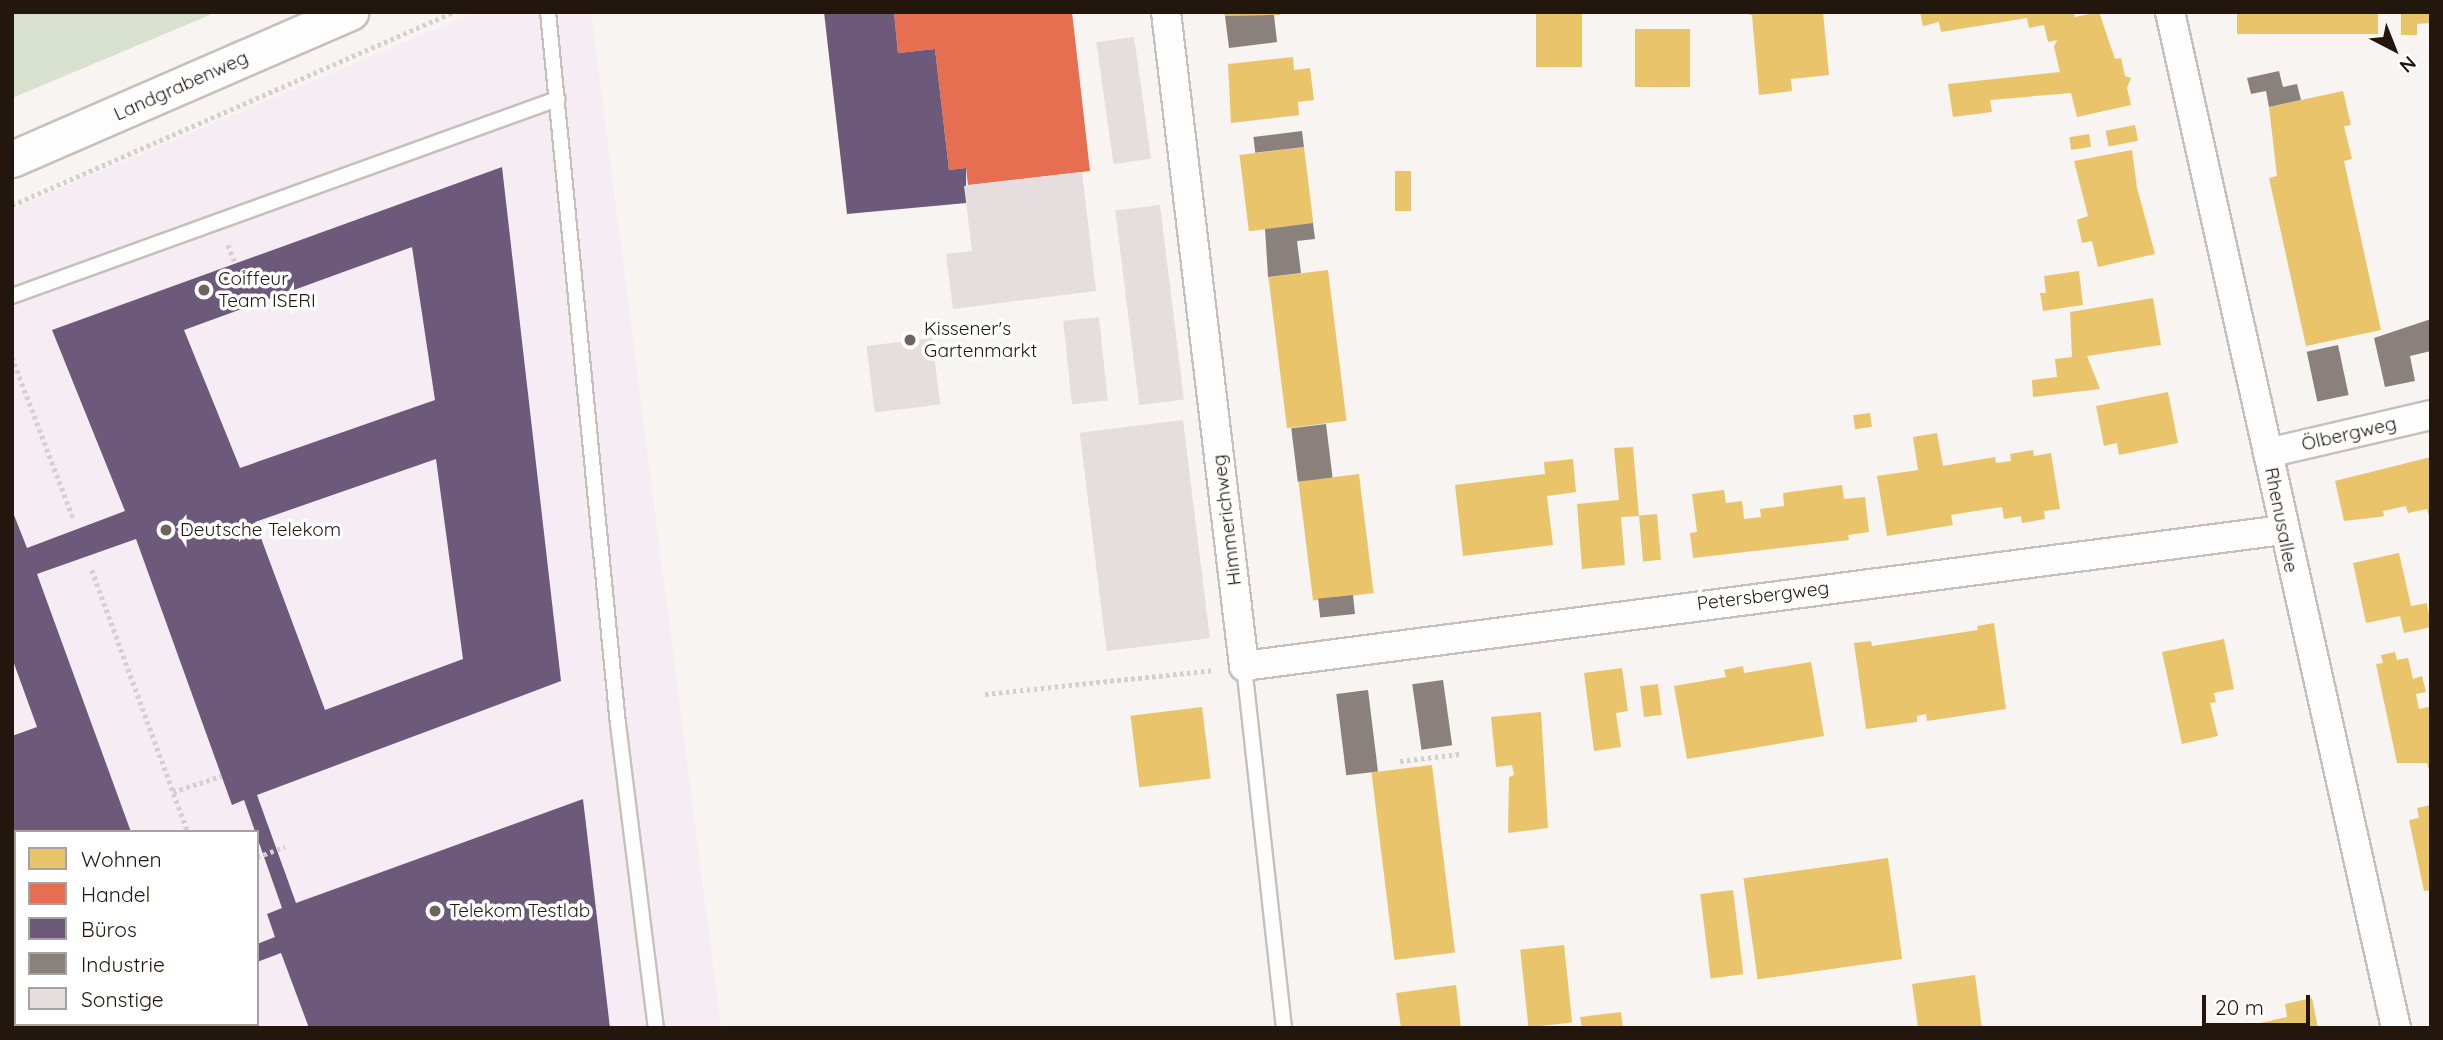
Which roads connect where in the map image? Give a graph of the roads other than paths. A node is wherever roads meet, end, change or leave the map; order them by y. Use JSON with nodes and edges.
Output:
{"nodes":[{"id":1,"x":350,"y":12,"type":"edge"},
{"id":2,"x":548,"y":12,"type":"edge"},
{"id":3,"x":1166,"y":12,"type":"edge"},
{"id":4,"x":2171,"y":12,"type":"edge"},
{"id":5,"x":556,"y":99,"type":"junction"},
{"id":6,"x":12,"y":159,"type":"edge"},
{"id":7,"x":12,"y":296,"type":"edge"},
{"id":8,"x":2431,"y":415,"type":"edge"},
{"id":9,"x":2268,"y":453,"type":"junction"},
{"id":10,"x":2282,"y":530,"type":"junction"},
{"id":11,"x":1244,"y":666,"type":"junction"},
{"id":12,"x":656,"y":1028,"type":"edge"},
{"id":13,"x":1284,"y":1028,"type":"edge"},
{"id":14,"x":2396,"y":1028,"type":"edge"}],
"edges":[{"from":1,"to":6,"type":"street","name":"Landgrabenweg"},
{"from":2,"to":5,"type":"lane"},
{"from":3,"to":11,"type":"street","name":"Himmerichweg"},
{"from":4,"to":9,"type":"street","name":"Rhenusallee"},
{"from":5,"to":7,"type":"lane"},
{"from":5,"to":12,"type":"lane"},
{"from":8,"to":9,"type":"street","name":"Ölbergweg"},
{"from":9,"to":10,"type":"street","name":"Rhenusallee"},
{"from":10,"to":11,"type":"street","name":"Petersbergweg"},
{"from":10,"to":14,"type":"street","name":"Rhenusallee"},
{"from":11,"to":13,"type":"lane","name":"Himmerichweg"}]}
